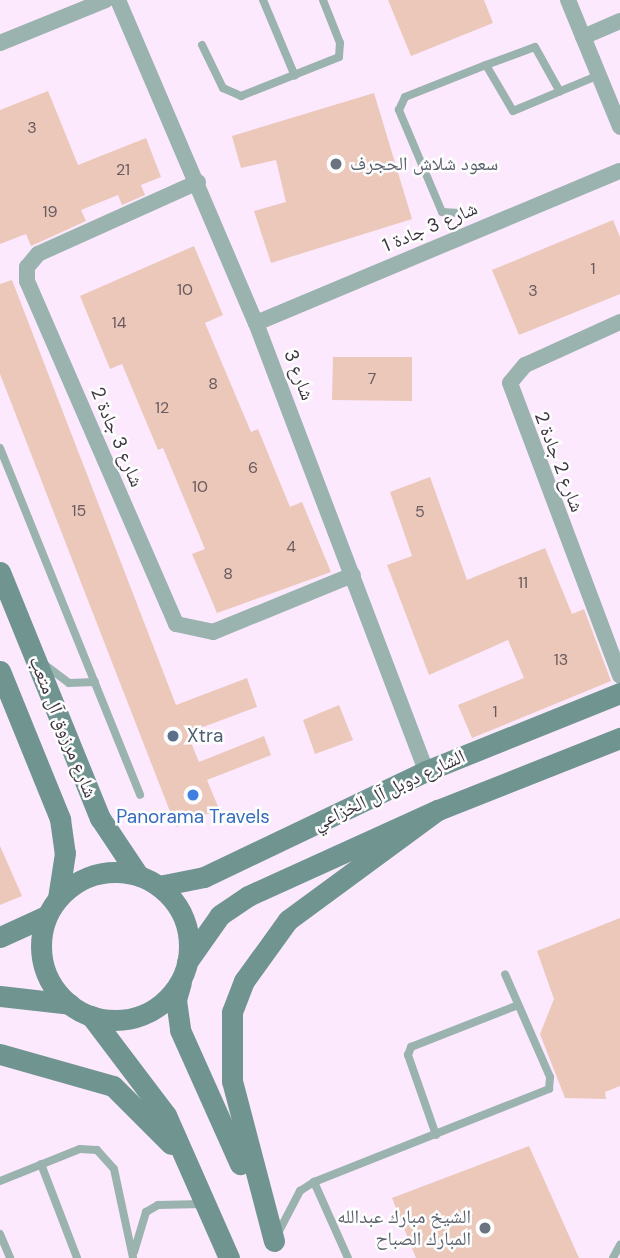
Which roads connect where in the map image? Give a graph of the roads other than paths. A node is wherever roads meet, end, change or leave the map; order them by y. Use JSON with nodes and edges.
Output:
{"nodes":[{"id":1,"x":106,"y":0,"type":"edge"},
{"id":2,"x":118,"y":0,"type":"edge"},
{"id":3,"x":263,"y":0,"type":"edge"},
{"id":4,"x":323,"y":0,"type":"edge"},
{"id":5,"x":568,"y":0,"type":"edge"},
{"id":6,"x":620,"y":21,"type":"edge"},
{"id":7,"x":583,"y":37,"type":"junction"},
{"id":8,"x":0,"y":43,"type":"edge"},
{"id":9,"x":202,"y":45,"type":"dead end"},
{"id":10,"x":486,"y":65,"type":"junction"},
{"id":11,"x":599,"y":75,"type":"junction"},
{"id":12,"x":295,"y":76,"type":"junction"},
{"id":13,"x":560,"y":92,"type":"junction"},
{"id":14,"x":620,"y":127,"type":"edge"},
{"id":15,"x":620,"y":171,"type":"edge"},
{"id":16,"x":198,"y":182,"type":"junction"},
{"id":17,"x":460,"y":213,"type":"dead end"},
{"id":18,"x":620,"y":322,"type":"edge"},
{"id":19,"x":256,"y":323,"type":"junction"},
{"id":20,"x":0,"y":448,"type":"edge"},
{"id":21,"x":0,"y":572,"type":"edge"},
{"id":22,"x":353,"y":575,"type":"junction"},
{"id":23,"x":33,"y":654,"type":"junction"},
{"id":24,"x":0,"y":671,"type":"edge"},
{"id":25,"x":620,"y":676,"type":"edge"},
{"id":26,"x":95,"y":682,"type":"junction"},
{"id":27,"x":620,"y":692,"type":"edge"},
{"id":28,"x":620,"y":738,"type":"edge"},
{"id":29,"x":426,"y":771,"type":"junction"},
{"id":30,"x":140,"y":795,"type":"dead end"},
{"id":31,"x":438,"y":810,"type":"junction"},
{"id":32,"x":138,"y":875,"type":"junction"},
{"id":33,"x":159,"y":886,"type":"junction"},
{"id":34,"x":52,"y":907,"type":"junction"},
{"id":35,"x":0,"y":937,"type":"edge"},
{"id":36,"x":184,"y":970,"type":"junction"},
{"id":37,"x":505,"y":974,"type":"dead end"},
{"id":38,"x":0,"y":996,"type":"edge"},
{"id":39,"x":70,"y":1004,"type":"junction"},
{"id":40,"x":518,"y":1005,"type":"junction"},
{"id":41,"x":91,"y":1016,"type":"junction"},
{"id":42,"x":0,"y":1054,"type":"edge"},
{"id":43,"x":436,"y":1135,"type":"junction"},
{"id":44,"x":41,"y":1164,"type":"junction"},
{"id":45,"x":191,"y":1171,"type":"junction"},
{"id":46,"x":0,"y":1181,"type":"edge"},
{"id":47,"x":314,"y":1182,"type":"junction"},
{"id":48,"x":203,"y":1203,"type":"junction"},
{"id":49,"x":0,"y":1234,"type":"edge"},
{"id":50,"x":620,"y":1245,"type":"edge"},
{"id":51,"x":278,"y":1250,"type":"edge"},
{"id":52,"x":10,"y":1258,"type":"edge"},
{"id":53,"x":77,"y":1258,"type":"edge"},
{"id":54,"x":133,"y":1258,"type":"edge"},
{"id":55,"x":229,"y":1258,"type":"edge"},
{"id":56,"x":348,"y":1258,"type":"edge"},
{"id":57,"x":613,"y":1258,"type":"edge"}],
"edges":[{"from":1,"to":8,"type":"street"},
{"from":2,"to":16,"type":"street","name":"شارع 3"},
{"from":3,"to":12,"type":"lane"},
{"from":4,"to":12,"type":"lane"},
{"from":5,"to":7,"type":"street"},
{"from":6,"to":7,"type":"street"},
{"from":7,"to":11,"type":"street"},
{"from":9,"to":12,"type":"lane"},
{"from":10,"to":13,"type":"lane"},
{"from":10,"to":13,"type":"lane"},
{"from":10,"to":17,"type":"lane"},
{"from":11,"to":13,"type":"lane"},
{"from":11,"to":14,"type":"street"},
{"from":15,"to":19,"type":"street","name":"شارع 3 جادة 1"},
{"from":16,"to":19,"type":"street","name":"شارع 3"},
{"from":16,"to":22,"type":"street","name":"شارع 3 جادة 2"},
{"from":18,"to":25,"type":"street","name":"شارع 2 جادة 2"},
{"from":19,"to":22,"type":"street","name":"شارع 3"},
{"from":20,"to":26,"type":"lane"},
{"from":21,"to":23,"type":"main road","name":"شارع مرزوق آل متعب"},
{"from":22,"to":29,"type":"street","name":"شارع 3"},
{"from":23,"to":26,"type":"lane"},
{"from":23,"to":32,"type":"main road","name":"شارع مرزوق آل متعب"},
{"from":24,"to":34,"type":"main road","name":"شارع مرزوق آل متعب"},
{"from":26,"to":30,"type":"lane"},
{"from":27,"to":29,"type":"main road","name":"الشارع دوبل آل الخزاعي"},
{"from":28,"to":31,"type":"main road","name":"الشارع دوبل آل الخزاعي"},
{"from":29,"to":33,"type":"main road","name":"الشارع دوبل آل الخزاعي"},
{"from":31,"to":36,"type":"main road","name":"الشارع دوبل آل الخزاعي"},
{"from":31,"to":51,"type":"main road"},
{"from":32,"to":33,"type":"main road"},
{"from":32,"to":34,"type":"main road"},
{"from":33,"to":36,"type":"main road"},
{"from":34,"to":35,"type":"main road"},
{"from":34,"to":39,"type":"main road"},
{"from":36,"to":41,"type":"main road"},
{"from":36,"to":51,"type":"main road"},
{"from":37,"to":40,"type":"lane"},
{"from":38,"to":39,"type":"main road"},
{"from":39,"to":41,"type":"main road"},
{"from":40,"to":43,"type":"lane"},
{"from":40,"to":43,"type":"lane"},
{"from":41,"to":45,"type":"main road"},
{"from":42,"to":45,"type":"main road"},
{"from":43,"to":47,"type":"lane"},
{"from":44,"to":46,"type":"lane"},
{"from":44,"to":53,"type":"lane"},
{"from":44,"to":54,"type":"lane"},
{"from":45,"to":48,"type":"main road"},
{"from":47,"to":51,"type":"lane"},
{"from":47,"to":56,"type":"lane"},
{"from":48,"to":54,"type":"lane"},
{"from":48,"to":55,"type":"main road"},
{"from":49,"to":52,"type":"lane"},
{"from":50,"to":57,"type":"lane"}]}
